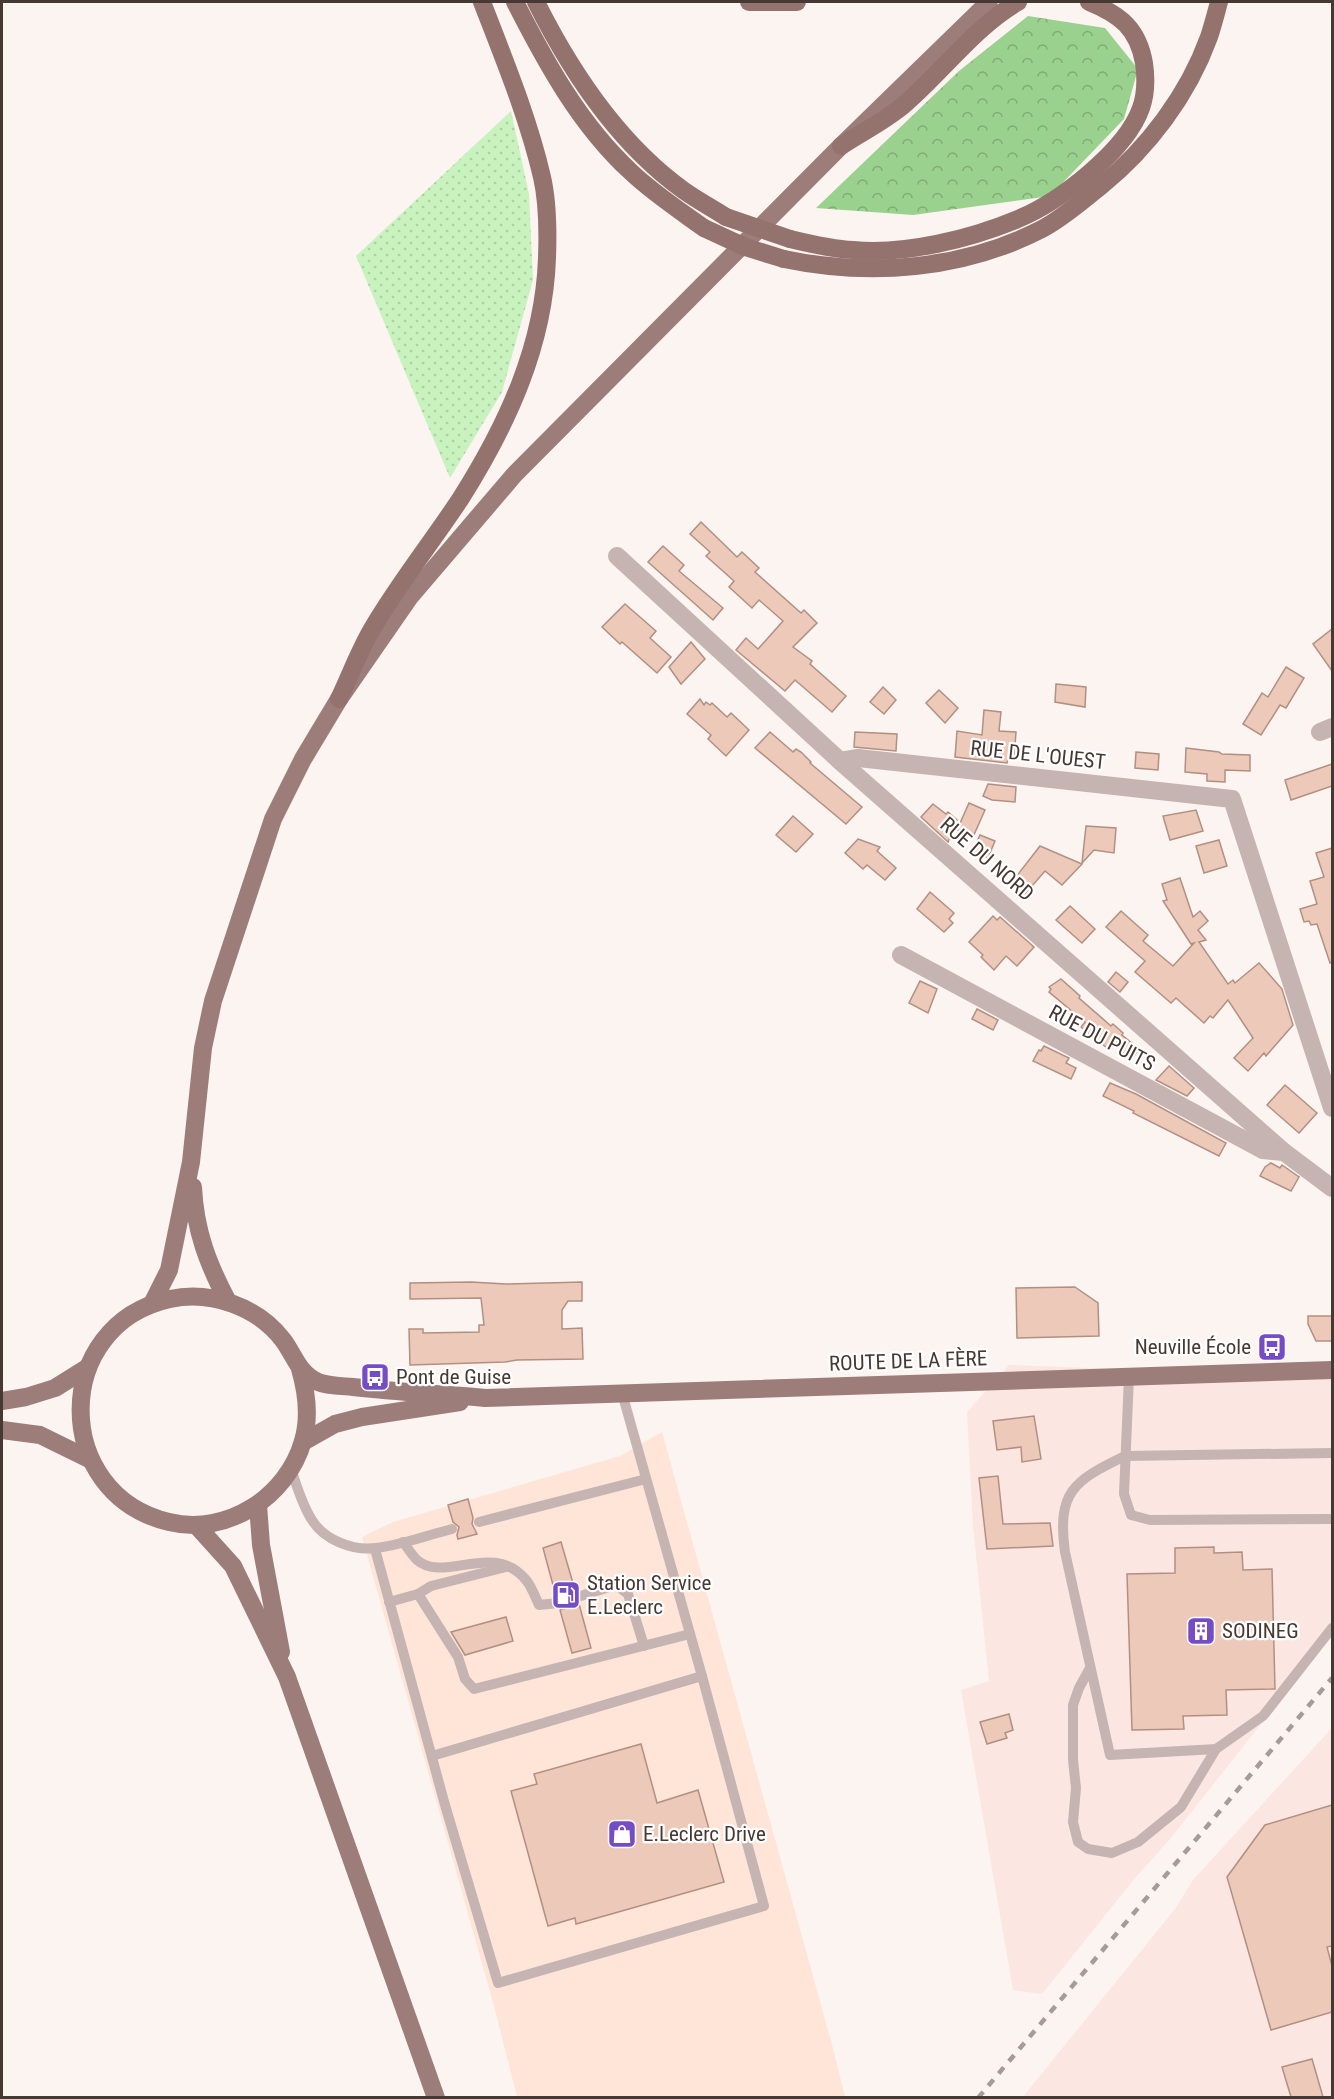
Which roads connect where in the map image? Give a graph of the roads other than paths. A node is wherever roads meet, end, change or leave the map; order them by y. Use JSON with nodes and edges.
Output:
{"nodes":[{"id":1,"x":482,"y":2,"type":"edge"},
{"id":2,"x":515,"y":2,"type":"edge"},
{"id":3,"x":536,"y":2,"type":"edge"},
{"id":4,"x":749,"y":2,"type":"edge"},
{"id":5,"x":798,"y":2,"type":"edge"},
{"id":6,"x":989,"y":2,"type":"edge"},
{"id":7,"x":1018,"y":2,"type":"edge"},
{"id":8,"x":1089,"y":2,"type":"edge"},
{"id":9,"x":1219,"y":2,"type":"edge"},
{"id":10,"x":841,"y":146,"type":"junction"},
{"id":11,"x":617,"y":556,"type":"dead end"},
{"id":12,"x":339,"y":699,"type":"junction"},
{"id":13,"x":840,"y":761,"type":"junction"},
{"id":14,"x":901,"y":955,"type":"dead end"},
{"id":15,"x":1332,"y":1108,"type":"edge"},
{"id":16,"x":1284,"y":1152,"type":"junction"},
{"id":17,"x":191,"y":1162,"type":"junction"},
{"id":18,"x":1332,"y":1188,"type":"edge"},
{"id":19,"x":228,"y":1302,"type":"junction"},
{"id":20,"x":152,"y":1304,"type":"junction"},
{"id":21,"x":87,"y":1368,"type":"junction"},
{"id":22,"x":300,"y":1369,"type":"junction"},
{"id":23,"x":1332,"y":1370,"type":"edge"},
{"id":24,"x":1129,"y":1376,"type":"junction"},
{"id":25,"x":622,"y":1393,"type":"junction"},
{"id":26,"x":485,"y":1398,"type":"junction"},
{"id":27,"x":2,"y":1401,"type":"edge"},
{"id":28,"x":2,"y":1430,"type":"edge"},
{"id":29,"x":303,"y":1442,"type":"junction"},
{"id":30,"x":1332,"y":1453,"type":"edge"},
{"id":31,"x":1125,"y":1456,"type":"junction"},
{"id":32,"x":91,"y":1460,"type":"junction"},
{"id":33,"x":291,"y":1469,"type":"junction"},
{"id":34,"x":646,"y":1479,"type":"junction"},
{"id":35,"x":258,"y":1505,"type":"junction"},
{"id":36,"x":1332,"y":1519,"type":"edge"},
{"id":37,"x":478,"y":1522,"type":"dead end"},
{"id":38,"x":196,"y":1525,"type":"junction"},
{"id":39,"x":452,"y":1529,"type":"dead end"},
{"id":40,"x":403,"y":1542,"type":"junction"},
{"id":41,"x":375,"y":1549,"type":"junction"},
{"id":42,"x":509,"y":1567,"type":"junction"},
{"id":43,"x":418,"y":1594,"type":"junction"},
{"id":44,"x":389,"y":1602,"type":"junction"},
{"id":45,"x":1332,"y":1628,"type":"edge"},
{"id":46,"x":690,"y":1634,"type":"junction"},
{"id":47,"x":644,"y":1646,"type":"junction"},
{"id":48,"x":1090,"y":1668,"type":"junction"},
{"id":49,"x":702,"y":1676,"type":"junction"},
{"id":50,"x":287,"y":1677,"type":"junction"},
{"id":51,"x":1216,"y":1749,"type":"junction"},
{"id":52,"x":432,"y":1756,"type":"junction"},
{"id":53,"x":436,"y":2097,"type":"edge"}],
"edges":[{"from":1,"to":12,"type":"highway"},
{"from":2,"to":9,"type":"highway","bridge":true},
{"from":3,"to":8,"type":"highway","bridge":true},
{"from":4,"to":5,"type":"highway"},
{"from":6,"to":10,"type":"main road"},
{"from":7,"to":10,"type":"highway"},
{"from":10,"to":12,"type":"main road"},
{"from":11,"to":13,"type":"street","name":"RUE DU NORD"},
{"from":12,"to":17,"type":"main road"},
{"from":13,"to":15,"type":"street","name":"RUE DE L'OUEST"},
{"from":13,"to":16,"type":"street","name":"RUE DU NORD"},
{"from":14,"to":16,"type":"street","name":"RUE DU PUITS"},
{"from":16,"to":18,"type":"street","name":"RUE DU NORD"},
{"from":17,"to":19,"type":"main road"},
{"from":17,"to":20,"type":"main road"},
{"from":19,"to":20,"type":"main road"},
{"from":19,"to":22,"type":"main road"},
{"from":20,"to":21,"type":"main road"},
{"from":21,"to":27,"type":"main road"},
{"from":21,"to":32,"type":"main road"},
{"from":22,"to":26,"type":"main road","name":"ROUTE DE LA FÈRE"},
{"from":22,"to":29,"type":"main road"},
{"from":23,"to":24,"type":"main road","name":"ROUTE DE LA FÈRE"},
{"from":24,"to":25,"type":"main road","name":"ROUTE DE LA FÈRE"},
{"from":24,"to":31,"type":"lane"},
{"from":25,"to":26,"type":"main road","name":"ROUTE DE LA FÈRE"},
{"from":25,"to":34,"type":"lane"},
{"from":26,"to":29,"type":"main road","name":"ROUTE DE LA FÈRE"},
{"from":28,"to":32,"type":"main road"},
{"from":29,"to":33,"type":"main road"},
{"from":30,"to":31,"type":"lane"},
{"from":31,"to":36,"type":"lane"},
{"from":31,"to":48,"type":"lane"},
{"from":32,"to":38,"type":"main road"},
{"from":33,"to":35,"type":"main road"},
{"from":33,"to":41,"type":"lane"},
{"from":34,"to":37,"type":"lane"},
{"from":34,"to":46,"type":"lane"},
{"from":35,"to":38,"type":"main road"},
{"from":35,"to":50,"type":"main road"},
{"from":38,"to":50,"type":"main road"},
{"from":39,"to":40,"type":"lane"},
{"from":40,"to":41,"type":"lane"},
{"from":40,"to":42,"type":"lane"},
{"from":41,"to":44,"type":"lane"},
{"from":42,"to":43,"type":"lane"},
{"from":42,"to":47,"type":"lane"},
{"from":43,"to":44,"type":"lane"},
{"from":43,"to":47,"type":"lane"},
{"from":44,"to":52,"type":"lane"},
{"from":45,"to":51,"type":"lane"},
{"from":46,"to":47,"type":"lane"},
{"from":46,"to":49,"type":"lane"},
{"from":48,"to":51,"type":"lane"},
{"from":48,"to":51,"type":"lane"},
{"from":49,"to":52,"type":"lane"},
{"from":49,"to":52,"type":"lane"},
{"from":50,"to":53,"type":"main road"}]}
